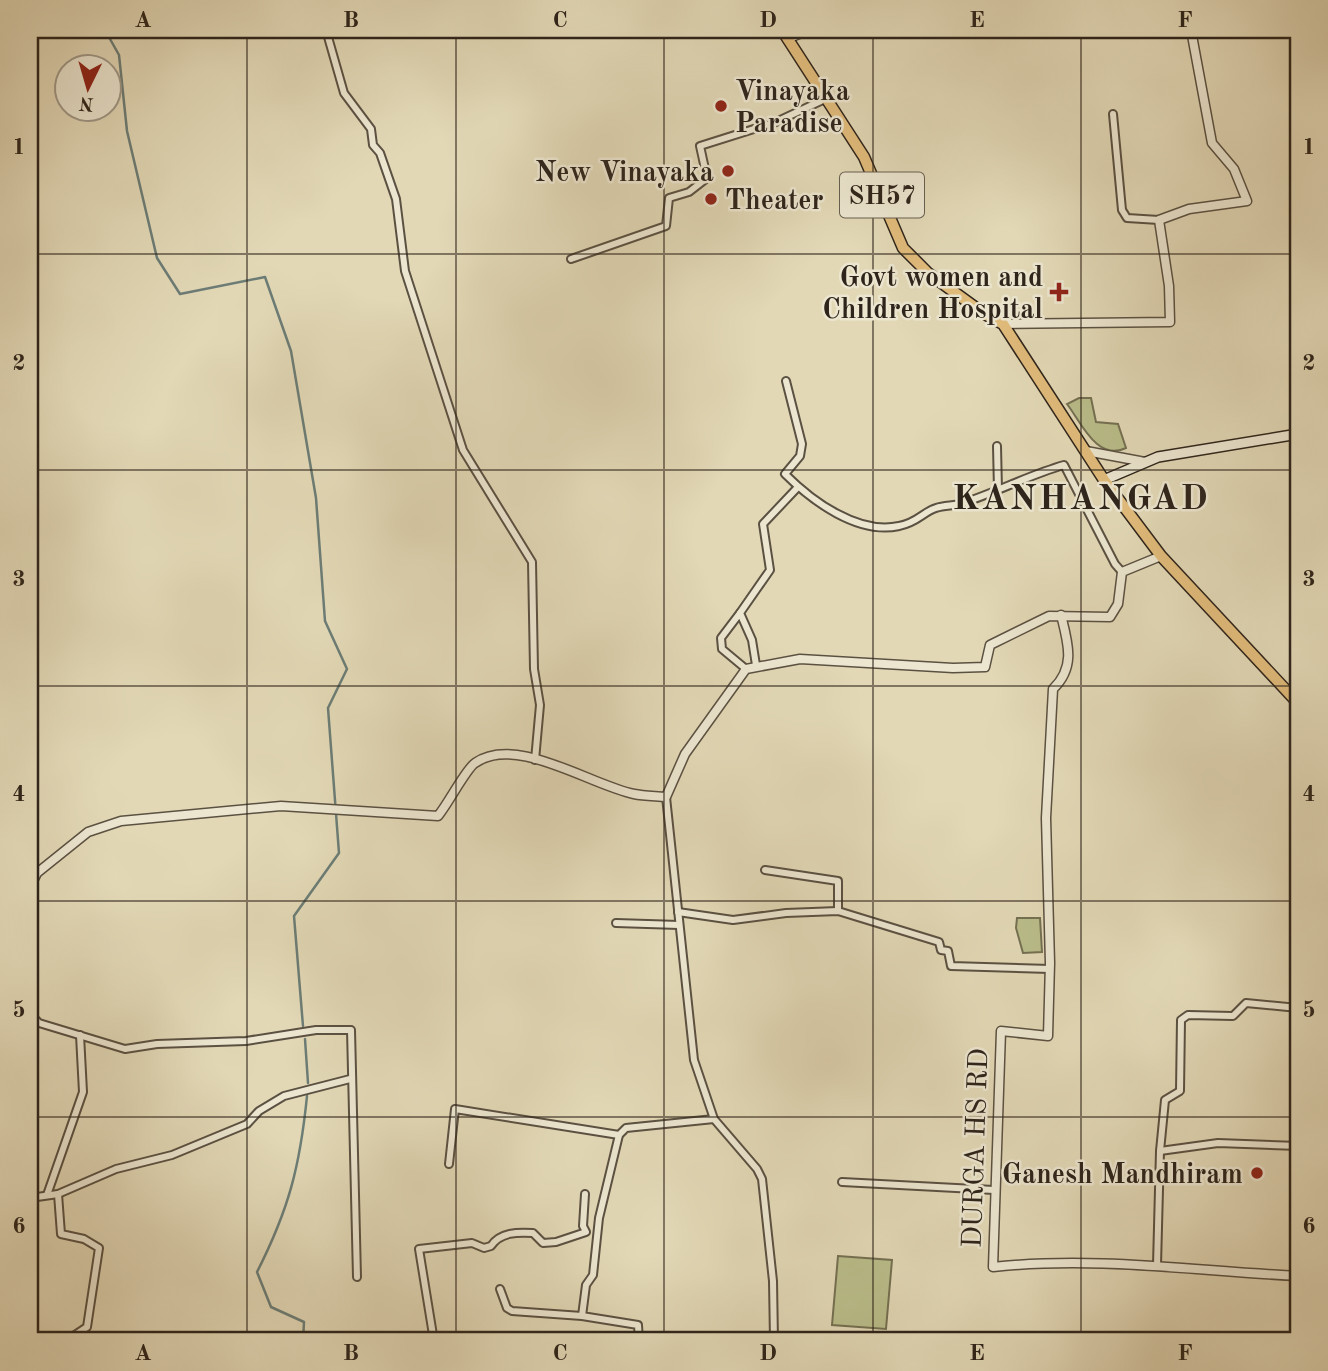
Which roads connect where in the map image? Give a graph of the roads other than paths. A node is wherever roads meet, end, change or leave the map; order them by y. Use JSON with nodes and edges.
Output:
{"nodes":[{"id":1,"x":326,"y":30,"type":"edge"},
{"id":2,"x":808,"y":30,"type":"edge"},
{"id":3,"x":1191,"y":30,"type":"edge"},
{"id":4,"x":784,"y":33,"type":"edge"},
{"id":5,"x":825,"y":99,"type":"junction"},
{"id":6,"x":1113,"y":114,"type":"dead end"},
{"id":7,"x":1159,"y":220,"type":"junction"},
{"id":8,"x":571,"y":259,"type":"dead end"},
{"id":9,"x":1003,"y":324,"type":"junction"},
{"id":10,"x":786,"y":381,"type":"dead end"},
{"id":11,"x":1298,"y":434,"type":"edge"},
{"id":12,"x":997,"y":446,"type":"dead end"},
{"id":13,"x":1086,"y":451,"type":"junction"},
{"id":14,"x":1146,"y":462,"type":"junction"},
{"id":15,"x":1104,"y":480,"type":"junction"},
{"id":16,"x":798,"y":487,"type":"junction"},
{"id":17,"x":998,"y":490,"type":"junction"},
{"id":18,"x":1161,"y":556,"type":"junction"},
{"id":19,"x":1122,"y":572,"type":"junction"},
{"id":20,"x":740,"y":613,"type":"junction"},
{"id":21,"x":1061,"y":615,"type":"junction"},
{"id":22,"x":756,"y":665,"type":"junction"},
{"id":23,"x":746,"y":668,"type":"junction"},
{"id":24,"x":1298,"y":703,"type":"edge"},
{"id":25,"x":535,"y":760,"type":"junction"},
{"id":26,"x":666,"y":797,"type":"junction"},
{"id":27,"x":765,"y":870,"type":"dead end"},
{"id":28,"x":30,"y":887,"type":"edge"},
{"id":29,"x":838,"y":911,"type":"junction"},
{"id":30,"x":678,"y":912,"type":"junction"},
{"id":31,"x":616,"y":923,"type":"dead end"},
{"id":32,"x":680,"y":925,"type":"junction"},
{"id":33,"x":1050,"y":969,"type":"junction"},
{"id":34,"x":1298,"y":1007,"type":"edge"},
{"id":35,"x":30,"y":1014,"type":"edge"},
{"id":36,"x":80,"y":1035,"type":"junction"},
{"id":37,"x":350,"y":1079,"type":"junction"},
{"id":38,"x":714,"y":1119,"type":"junction"},
{"id":39,"x":619,"y":1135,"type":"junction"},
{"id":40,"x":1298,"y":1146,"type":"edge"},
{"id":41,"x":1160,"y":1151,"type":"junction"},
{"id":42,"x":449,"y":1164,"type":"dead end"},
{"id":43,"x":842,"y":1182,"type":"dead end"},
{"id":44,"x":994,"y":1191,"type":"junction"},
{"id":45,"x":58,"y":1194,"type":"junction"},
{"id":46,"x":585,"y":1194,"type":"dead end"},
{"id":47,"x":47,"y":1195,"type":"junction"},
{"id":48,"x":30,"y":1198,"type":"edge"},
{"id":49,"x":1157,"y":1265,"type":"junction"},
{"id":50,"x":1298,"y":1276,"type":"edge"},
{"id":51,"x":357,"y":1277,"type":"dead end"},
{"id":52,"x":500,"y":1289,"type":"dead end"},
{"id":53,"x":582,"y":1315,"type":"junction"},
{"id":54,"x":66,"y":1341,"type":"edge"},
{"id":55,"x":434,"y":1341,"type":"edge"},
{"id":56,"x":639,"y":1341,"type":"edge"},
{"id":57,"x":774,"y":1341,"type":"edge"}],
"edges":[{"from":1,"to":25,"type":"street"},
{"from":2,"to":4,"type":"street"},
{"from":3,"to":7,"type":"street"},
{"from":4,"to":5,"type":"main road","number":"SH57"},
{"from":5,"to":8,"type":"street"},
{"from":5,"to":9,"type":"main road","number":"SH57"},
{"from":6,"to":7,"type":"street"},
{"from":7,"to":9,"type":"street"},
{"from":9,"to":13,"type":"main road","number":"SH57"},
{"from":10,"to":16,"type":"street"},
{"from":11,"to":14,"type":"main road"},
{"from":12,"to":17,"type":"street"},
{"from":13,"to":14,"type":"street"},
{"from":13,"to":15,"type":"main road","number":"SH57"},
{"from":14,"to":15,"type":"main road"},
{"from":15,"to":18,"type":"main road","number":"SH57"},
{"from":16,"to":17,"type":"street"},
{"from":16,"to":20,"type":"street"},
{"from":17,"to":19,"type":"street"},
{"from":18,"to":19,"type":"street"},
{"from":18,"to":24,"type":"main road","number":"SH57"},
{"from":19,"to":21,"type":"street"},
{"from":20,"to":22,"type":"street"},
{"from":20,"to":23,"type":"street"},
{"from":21,"to":22,"type":"street"},
{"from":21,"to":33,"type":"street","name":"DURGA HS RD"},
{"from":22,"to":23,"type":"street"},
{"from":23,"to":26,"type":"street"},
{"from":25,"to":26,"type":"street"},
{"from":25,"to":28,"type":"street"},
{"from":26,"to":30,"type":"street"},
{"from":27,"to":29,"type":"street"},
{"from":29,"to":30,"type":"street"},
{"from":29,"to":33,"type":"street"},
{"from":30,"to":32,"type":"street"},
{"from":31,"to":32,"type":"street"},
{"from":32,"to":38,"type":"street"},
{"from":33,"to":44,"type":"street","name":"DURGA HS RD"},
{"from":34,"to":41,"type":"street"},
{"from":35,"to":36,"type":"street"},
{"from":36,"to":37,"type":"street"},
{"from":36,"to":47,"type":"street"},
{"from":37,"to":45,"type":"street"},
{"from":37,"to":51,"type":"street"},
{"from":38,"to":39,"type":"street"},
{"from":38,"to":57,"type":"street"},
{"from":39,"to":42,"type":"street"},
{"from":39,"to":53,"type":"street"},
{"from":40,"to":41,"type":"street"},
{"from":41,"to":49,"type":"street"},
{"from":43,"to":44,"type":"street"},
{"from":44,"to":49,"type":"street","name":"DURGA HS RD"},
{"from":45,"to":47,"type":"street"},
{"from":45,"to":54,"type":"street"},
{"from":46,"to":55,"type":"street"},
{"from":47,"to":48,"type":"street"},
{"from":49,"to":50,"type":"street","name":"DURGA HS RD"},
{"from":52,"to":53,"type":"street"},
{"from":53,"to":56,"type":"street"}]}
